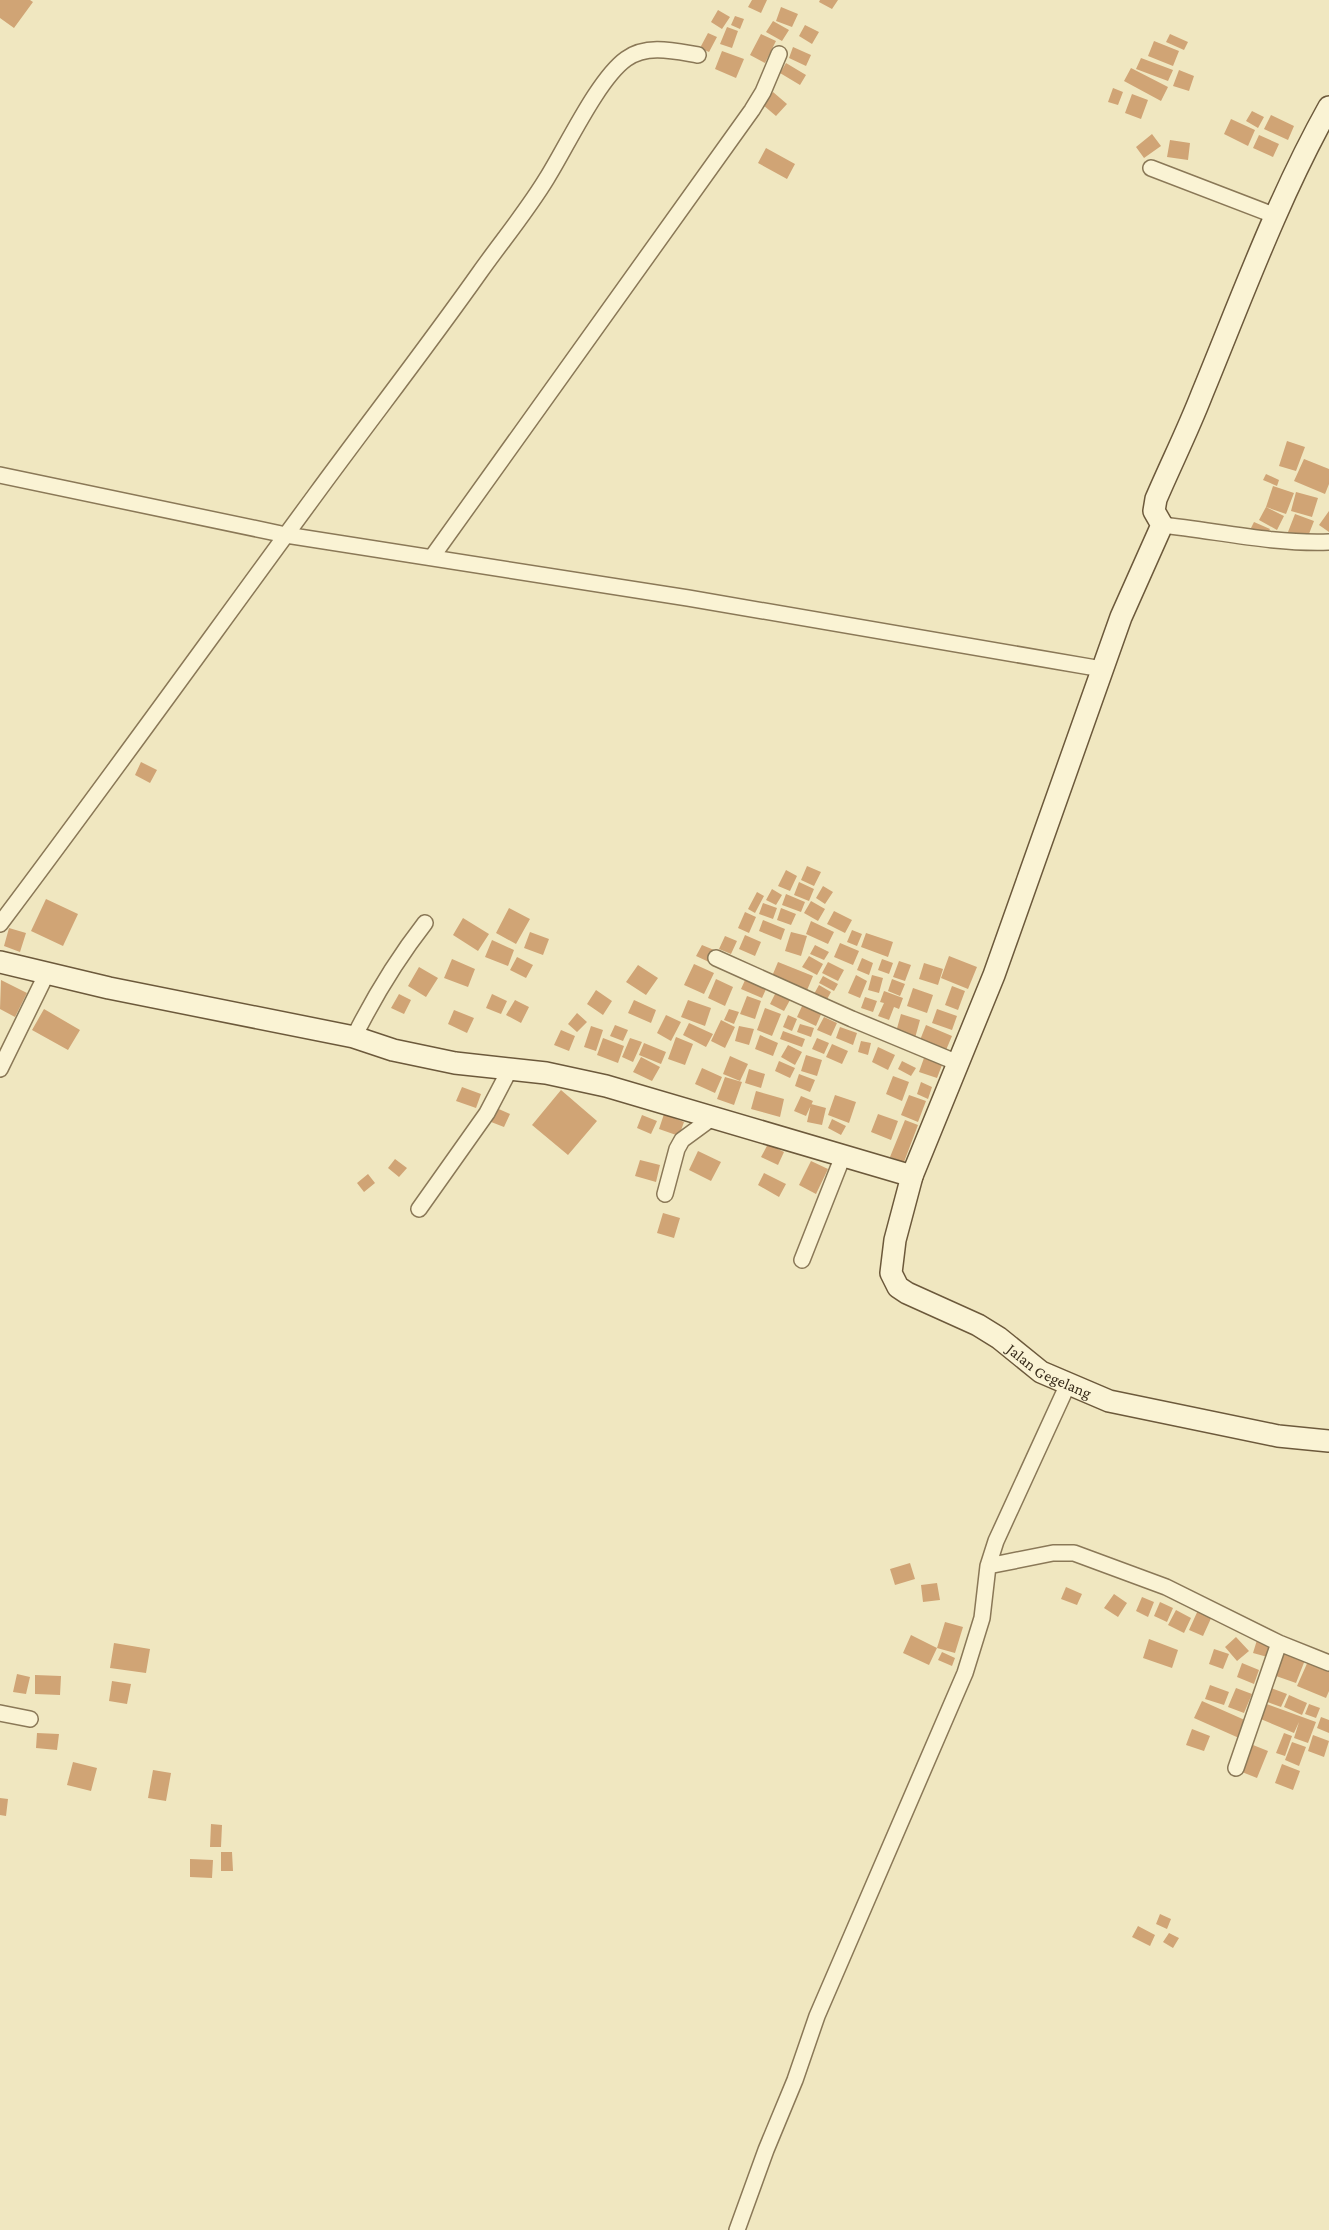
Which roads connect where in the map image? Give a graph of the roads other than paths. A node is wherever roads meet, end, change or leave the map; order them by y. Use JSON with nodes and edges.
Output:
{"nodes":[{"id":1,"x":779,"y":54,"type":"dead end"},
{"id":2,"x":698,"y":55,"type":"dead end"},
{"id":3,"x":1329,"y":107,"type":"edge"},
{"id":4,"x":1151,"y":168,"type":"dead end"},
{"id":5,"x":1276,"y":216,"type":"junction"},
{"id":6,"x":0,"y":475,"type":"edge"},
{"id":7,"x":1162,"y":525,"type":"junction"},
{"id":8,"x":286,"y":535,"type":"junction"},
{"id":9,"x":1329,"y":542,"type":"edge"},
{"id":10,"x":432,"y":557,"type":"junction"},
{"id":11,"x":1102,"y":669,"type":"junction"},
{"id":12,"x":425,"y":923,"type":"dead end"},
{"id":13,"x":0,"y":924,"type":"edge"},
{"id":14,"x":716,"y":958,"type":"dead end"},
{"id":15,"x":0,"y":962,"type":"edge"},
{"id":16,"x":47,"y":973,"type":"junction"},
{"id":17,"x":354,"y":1037,"type":"junction"},
{"id":18,"x":958,"y":1063,"type":"junction"},
{"id":19,"x":0,"y":1069,"type":"edge"},
{"id":20,"x":510,"y":1069,"type":"junction"},
{"id":21,"x":712,"y":1118,"type":"junction"},
{"id":22,"x":843,"y":1156,"type":"junction"},
{"id":23,"x":912,"y":1176,"type":"junction"},
{"id":24,"x":665,"y":1194,"type":"dead end"},
{"id":25,"x":419,"y":1209,"type":"dead end"},
{"id":26,"x":802,"y":1260,"type":"dead end"},
{"id":27,"x":1068,"y":1384,"type":"junction"},
{"id":28,"x":1329,"y":1441,"type":"edge"},
{"id":29,"x":988,"y":1566,"type":"junction"},
{"id":30,"x":1279,"y":1643,"type":"junction"},
{"id":31,"x":1329,"y":1663,"type":"edge"},
{"id":32,"x":0,"y":1713,"type":"edge"},
{"id":33,"x":30,"y":1719,"type":"dead end"},
{"id":34,"x":1236,"y":1768,"type":"dead end"},
{"id":35,"x":737,"y":2230,"type":"edge"}],
"edges":[{"from":1,"to":10,"type":"street"},
{"from":2,"to":8,"type":"street"},
{"from":3,"to":5,"type":"street"},
{"from":4,"to":5,"type":"street"},
{"from":5,"to":7,"type":"street"},
{"from":6,"to":8,"type":"street"},
{"from":7,"to":9,"type":"street"},
{"from":7,"to":11,"type":"street","name":"Jalan Gegelang"},
{"from":8,"to":10,"type":"street"},
{"from":8,"to":13,"type":"street"},
{"from":10,"to":11,"type":"street"},
{"from":11,"to":18,"type":"street","name":"Jalan Gegelang"},
{"from":12,"to":17,"type":"street"},
{"from":14,"to":18,"type":"street"},
{"from":15,"to":16,"type":"street"},
{"from":16,"to":17,"type":"street"},
{"from":16,"to":19,"type":"street"},
{"from":17,"to":20,"type":"street"},
{"from":18,"to":23,"type":"street","name":"Jalan Gegelang"},
{"from":20,"to":21,"type":"street"},
{"from":20,"to":25,"type":"street"},
{"from":21,"to":22,"type":"street"},
{"from":21,"to":24,"type":"street"},
{"from":22,"to":23,"type":"street"},
{"from":22,"to":26,"type":"street"},
{"from":23,"to":27,"type":"street","name":"Jalan Gegelang"},
{"from":27,"to":28,"type":"street","name":"Jalan Gegelang"},
{"from":27,"to":29,"type":"street"},
{"from":29,"to":30,"type":"street"},
{"from":29,"to":35,"type":"street"},
{"from":30,"to":31,"type":"street"},
{"from":30,"to":34,"type":"street"},
{"from":32,"to":33,"type":"street"}]}
